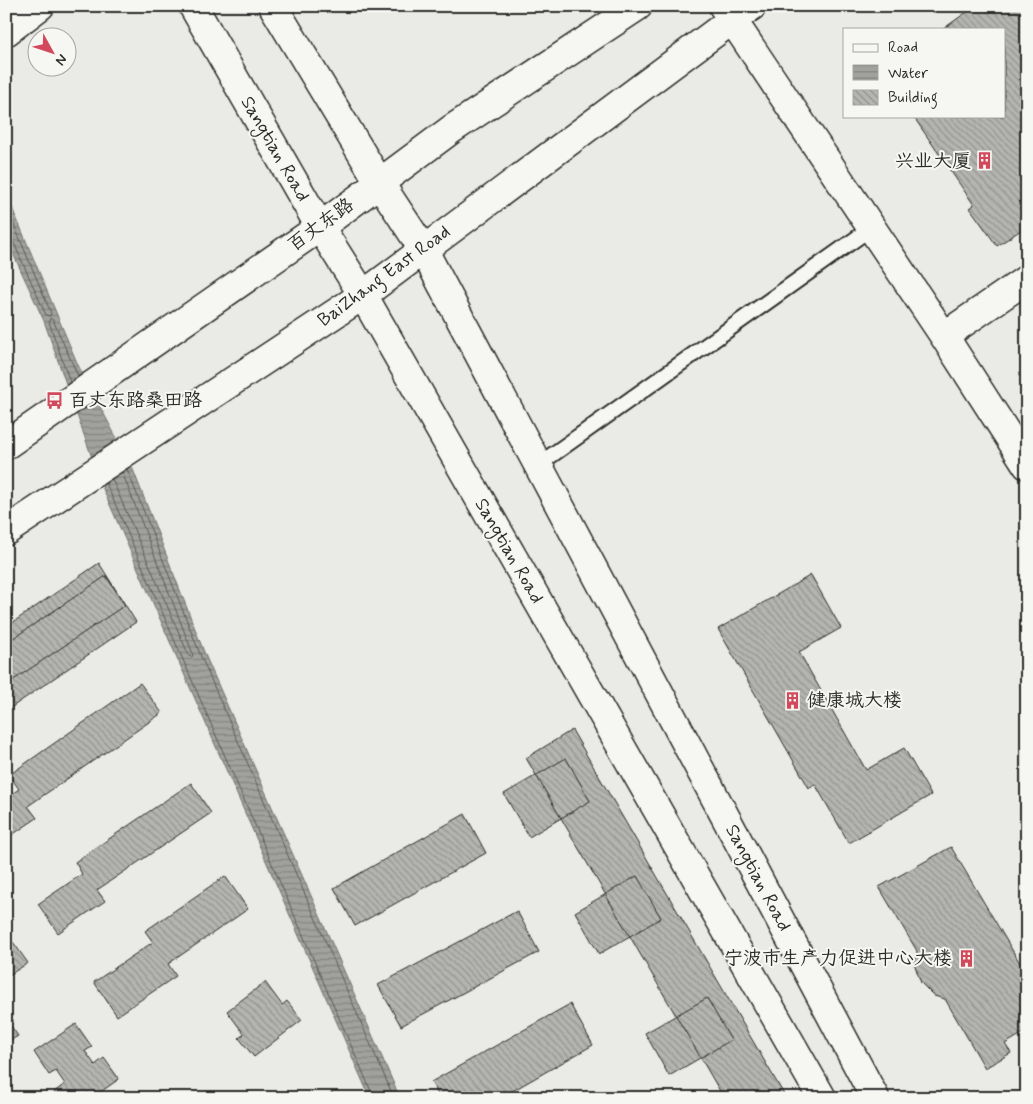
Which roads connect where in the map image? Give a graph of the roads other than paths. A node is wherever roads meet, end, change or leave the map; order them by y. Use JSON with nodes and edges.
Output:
{"nodes":[{"id":1,"x":40,"y":6,"type":"edge"},
{"id":2,"x":193,"y":6,"type":"edge"},
{"id":3,"x":272,"y":6,"type":"edge"},
{"id":4,"x":638,"y":6,"type":"edge"},
{"id":5,"x":736,"y":11,"type":"edge"},
{"id":6,"x":6,"y":32,"type":"edge"},
{"id":7,"x":379,"y":182,"type":"junction"},
{"id":8,"x":320,"y":227,"type":"junction"},
{"id":9,"x":871,"y":228,"type":"junction"},
{"id":10,"x":423,"y":248,"type":"junction"},
{"id":11,"x":1027,"y":279,"type":"edge"},
{"id":12,"x":363,"y":295,"type":"junction"},
{"id":13,"x":944,"y":336,"type":"junction"},
{"id":14,"x":6,"y":445,"type":"edge"},
{"id":15,"x":538,"y":465,"type":"junction"},
{"id":16,"x":1027,"y":465,"type":"edge"},
{"id":17,"x":6,"y":531,"type":"edge"},
{"id":18,"x":822,"y":1098,"type":"edge"},
{"id":19,"x":875,"y":1098,"type":"edge"}],
"edges":[{"from":1,"to":6,"type":"main road"},
{"from":2,"to":8,"type":"main road","name":"Sangtian Road"},
{"from":3,"to":7,"type":"main road","name":"Sangtian Road"},
{"from":4,"to":7,"type":"main road","name":"百丈东路"},
{"from":5,"to":9,"type":"main road"},
{"from":5,"to":10,"type":"main road","name":"BaiZhang East Road"},
{"from":7,"to":8,"type":"main road","name":"百丈东路"},
{"from":7,"to":10,"type":"main road","name":"Sangtian Road"},
{"from":8,"to":12,"type":"main road","name":"Sangtian Road"},
{"from":8,"to":14,"type":"main road","name":"百丈东路"},
{"from":9,"to":13,"type":"main road"},
{"from":9,"to":15,"type":"lane"},
{"from":10,"to":12,"type":"main road","name":"BaiZhang East Road"},
{"from":10,"to":15,"type":"main road","name":"Sangtian Road"},
{"from":11,"to":13,"type":"main road"},
{"from":12,"to":17,"type":"main road","name":"BaiZhang East Road"},
{"from":12,"to":18,"type":"main road","name":"Sangtian Road"},
{"from":13,"to":16,"type":"main road"},
{"from":15,"to":19,"type":"main road","name":"Sangtian Road"}]}
